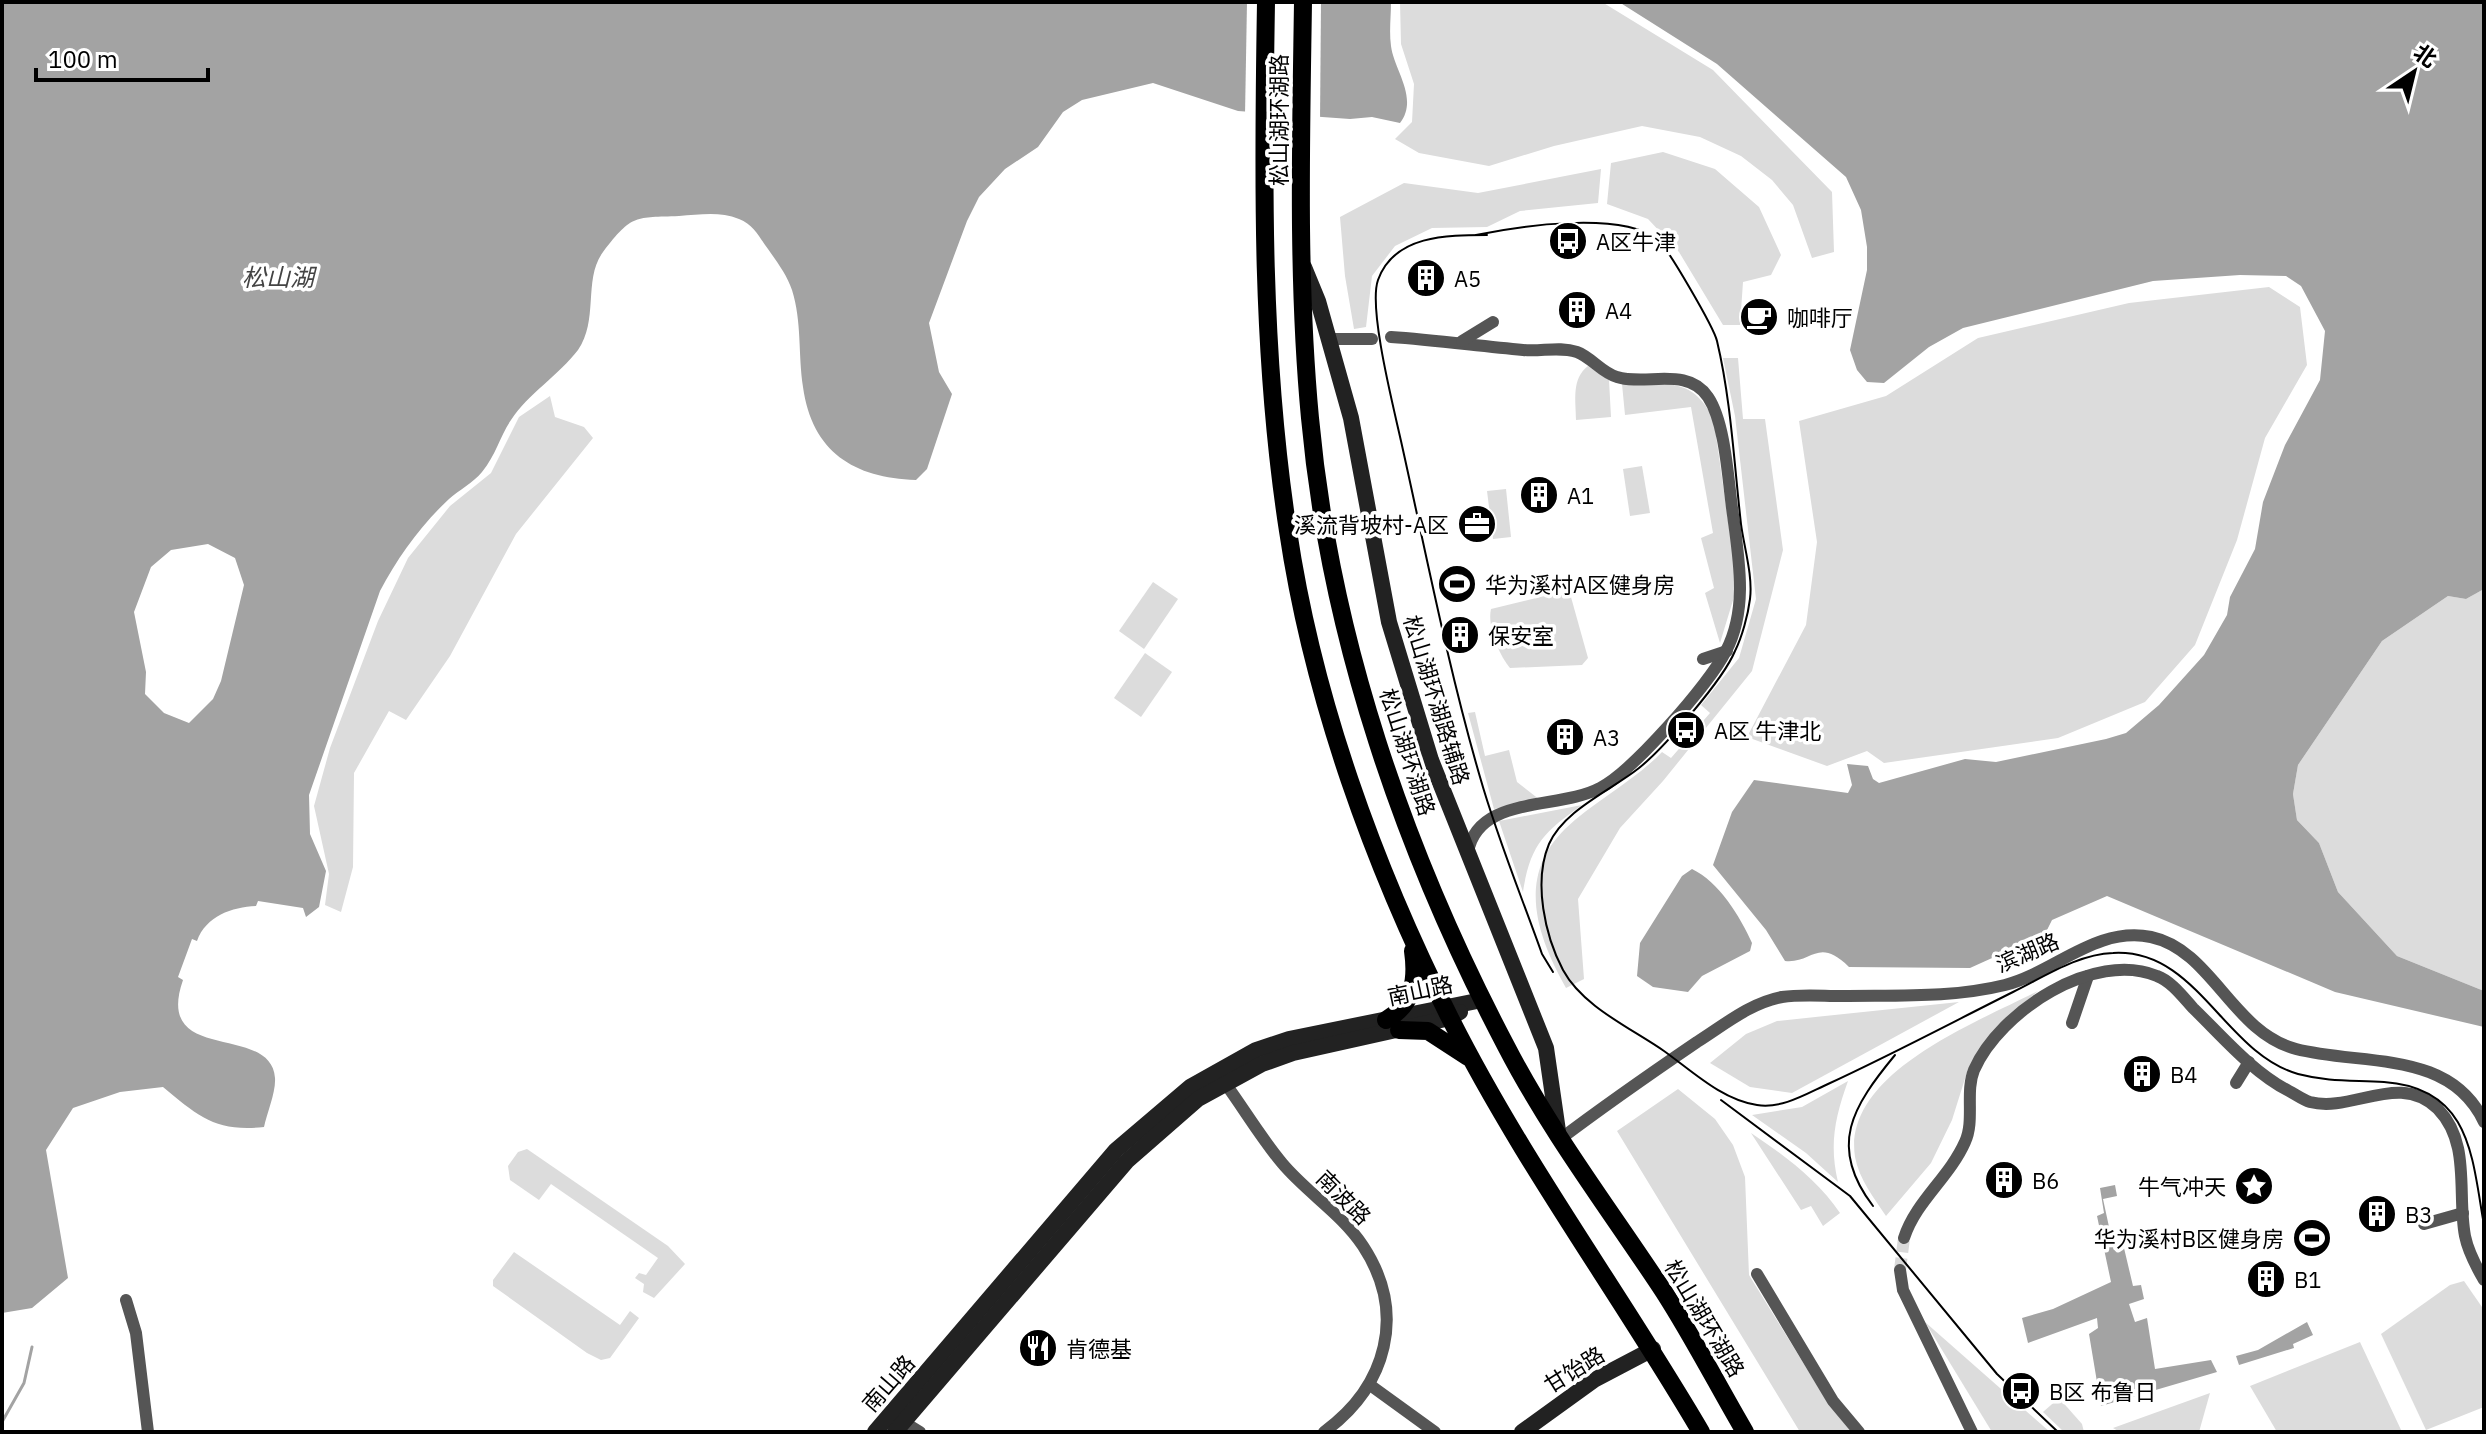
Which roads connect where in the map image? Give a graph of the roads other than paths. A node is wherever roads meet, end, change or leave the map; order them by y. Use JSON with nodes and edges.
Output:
{"nodes":[{"id":1,"x":1266,"y":2,"type":"edge"},
{"id":2,"x":1303,"y":2,"type":"edge"},
{"id":3,"x":1302,"y":263,"type":"junction"},
{"id":4,"x":1493,"y":322,"type":"dead end"},
{"id":5,"x":1391,"y":337,"type":"dead end"},
{"id":6,"x":1329,"y":339,"type":"junction"},
{"id":7,"x":1372,"y":339,"type":"dead end"},
{"id":8,"x":1462,"y":341,"type":"junction"},
{"id":9,"x":1727,"y":651,"type":"junction"},
{"id":10,"x":1703,"y":659,"type":"dead end"},
{"id":11,"x":1467,"y":856,"type":"junction"},
{"id":12,"x":1411,"y":936,"type":"junction"},
{"id":13,"x":2088,"y":976,"type":"junction"},
{"id":14,"x":1482,"y":1000,"type":"junction"},
{"id":15,"x":1447,"y":1013,"type":"junction"},
{"id":16,"x":2072,"y":1023,"type":"dead end"},
{"id":17,"x":1393,"y":1025,"type":"junction"},
{"id":18,"x":2249,"y":1062,"type":"junction"},
{"id":19,"x":1475,"y":1065,"type":"junction"},
{"id":20,"x":1225,"y":1083,"type":"junction"},
{"id":21,"x":2236,"y":1083,"type":"dead end"},
{"id":22,"x":2484,"y":1122,"type":"edge"},
{"id":23,"x":1559,"y":1140,"type":"junction"},
{"id":24,"x":2463,"y":1213,"type":"junction"},
{"id":25,"x":2421,"y":1222,"type":"dead end"},
{"id":26,"x":1904,"y":1238,"type":"tunnel mouth"},
{"id":27,"x":1900,"y":1270,"type":"tunnel mouth"},
{"id":28,"x":1757,"y":1274,"type":"dead end"},
{"id":29,"x":2484,"y":1280,"type":"edge"},
{"id":30,"x":126,"y":1300,"type":"dead end"},
{"id":31,"x":1653,"y":1349,"type":"junction"},
{"id":32,"x":1370,"y":1385,"type":"junction"},
{"id":33,"x":896,"y":1422,"type":"edge"},
{"id":34,"x":148,"y":1432,"type":"edge"},
{"id":35,"x":875,"y":1432,"type":"edge"},
{"id":36,"x":920,"y":1432,"type":"edge"},
{"id":37,"x":1324,"y":1432,"type":"edge"},
{"id":38,"x":1435,"y":1432,"type":"edge"},
{"id":39,"x":1522,"y":1432,"type":"edge"},
{"id":40,"x":1701,"y":1432,"type":"edge"},
{"id":41,"x":1745,"y":1432,"type":"edge"},
{"id":42,"x":1859,"y":1432,"type":"edge"},
{"id":43,"x":1972,"y":1432,"type":"edge"}],
"edges":[{"from":1,"to":12,"type":"main road","name":"松山湖环湖路"},
{"from":2,"to":3,"type":"main road","name":"松山湖环湖路"},
{"from":3,"to":6,"type":"main road","name":"松山湖环湖路辅路"},
{"from":3,"to":14,"type":"main road","name":"松山湖环湖路"},
{"from":4,"to":8,"type":"street"},
{"from":5,"to":8,"type":"street"},
{"from":6,"to":7,"type":"street"},
{"from":6,"to":11,"type":"main road","name":"松山湖环湖路辅路"},
{"from":8,"to":9,"type":"street"},
{"from":9,"to":10,"type":"street"},
{"from":9,"to":11,"type":"street"},
{"from":11,"to":23,"type":"main road","name":"松山湖环湖路辅路"},
{"from":12,"to":15,"type":"main road","name":"松山湖环湖路"},
{"from":12,"to":17,"type":"main road"},
{"from":13,"to":16,"type":"street"},
{"from":13,"to":18,"type":"street"},
{"from":13,"to":26,"type":"street"},
{"from":14,"to":15,"type":"main road","name":"南山路"},
{"from":14,"to":23,"type":"main road","name":"松山湖环湖路"},
{"from":15,"to":17,"type":"main road","name":"南山路"},
{"from":15,"to":19,"type":"main road","name":"松山湖环湖路"},
{"from":17,"to":19,"type":"main road"},
{"from":17,"to":20,"type":"main road","name":"南山路"},
{"from":17,"to":33,"type":"main road","name":"南山路"},
{"from":18,"to":21,"type":"street"},
{"from":18,"to":24,"type":"street"},
{"from":19,"to":31,"type":"main road","name":"松山湖环湖路"},
{"from":20,"to":32,"type":"street","name":"南波路"},
{"from":20,"to":33,"type":"main road","name":"南山路"},
{"from":22,"to":23,"type":"street","name":"滨湖路"},
{"from":23,"to":41,"type":"main road","name":"松山湖环湖路"},
{"from":24,"to":25,"type":"street"},
{"from":24,"to":29,"type":"street"},
{"from":27,"to":43,"type":"street"},
{"from":28,"to":42,"type":"street"},
{"from":30,"to":34,"type":"street"},
{"from":31,"to":39,"type":"main road","name":"甘饴路"},
{"from":31,"to":40,"type":"main road","name":"松山湖环湖路"},
{"from":32,"to":37,"type":"street","name":"南波路"},
{"from":32,"to":38,"type":"street"},
{"from":33,"to":35,"type":"main road","name":"南山路"},
{"from":33,"to":36,"type":"street"}]}
